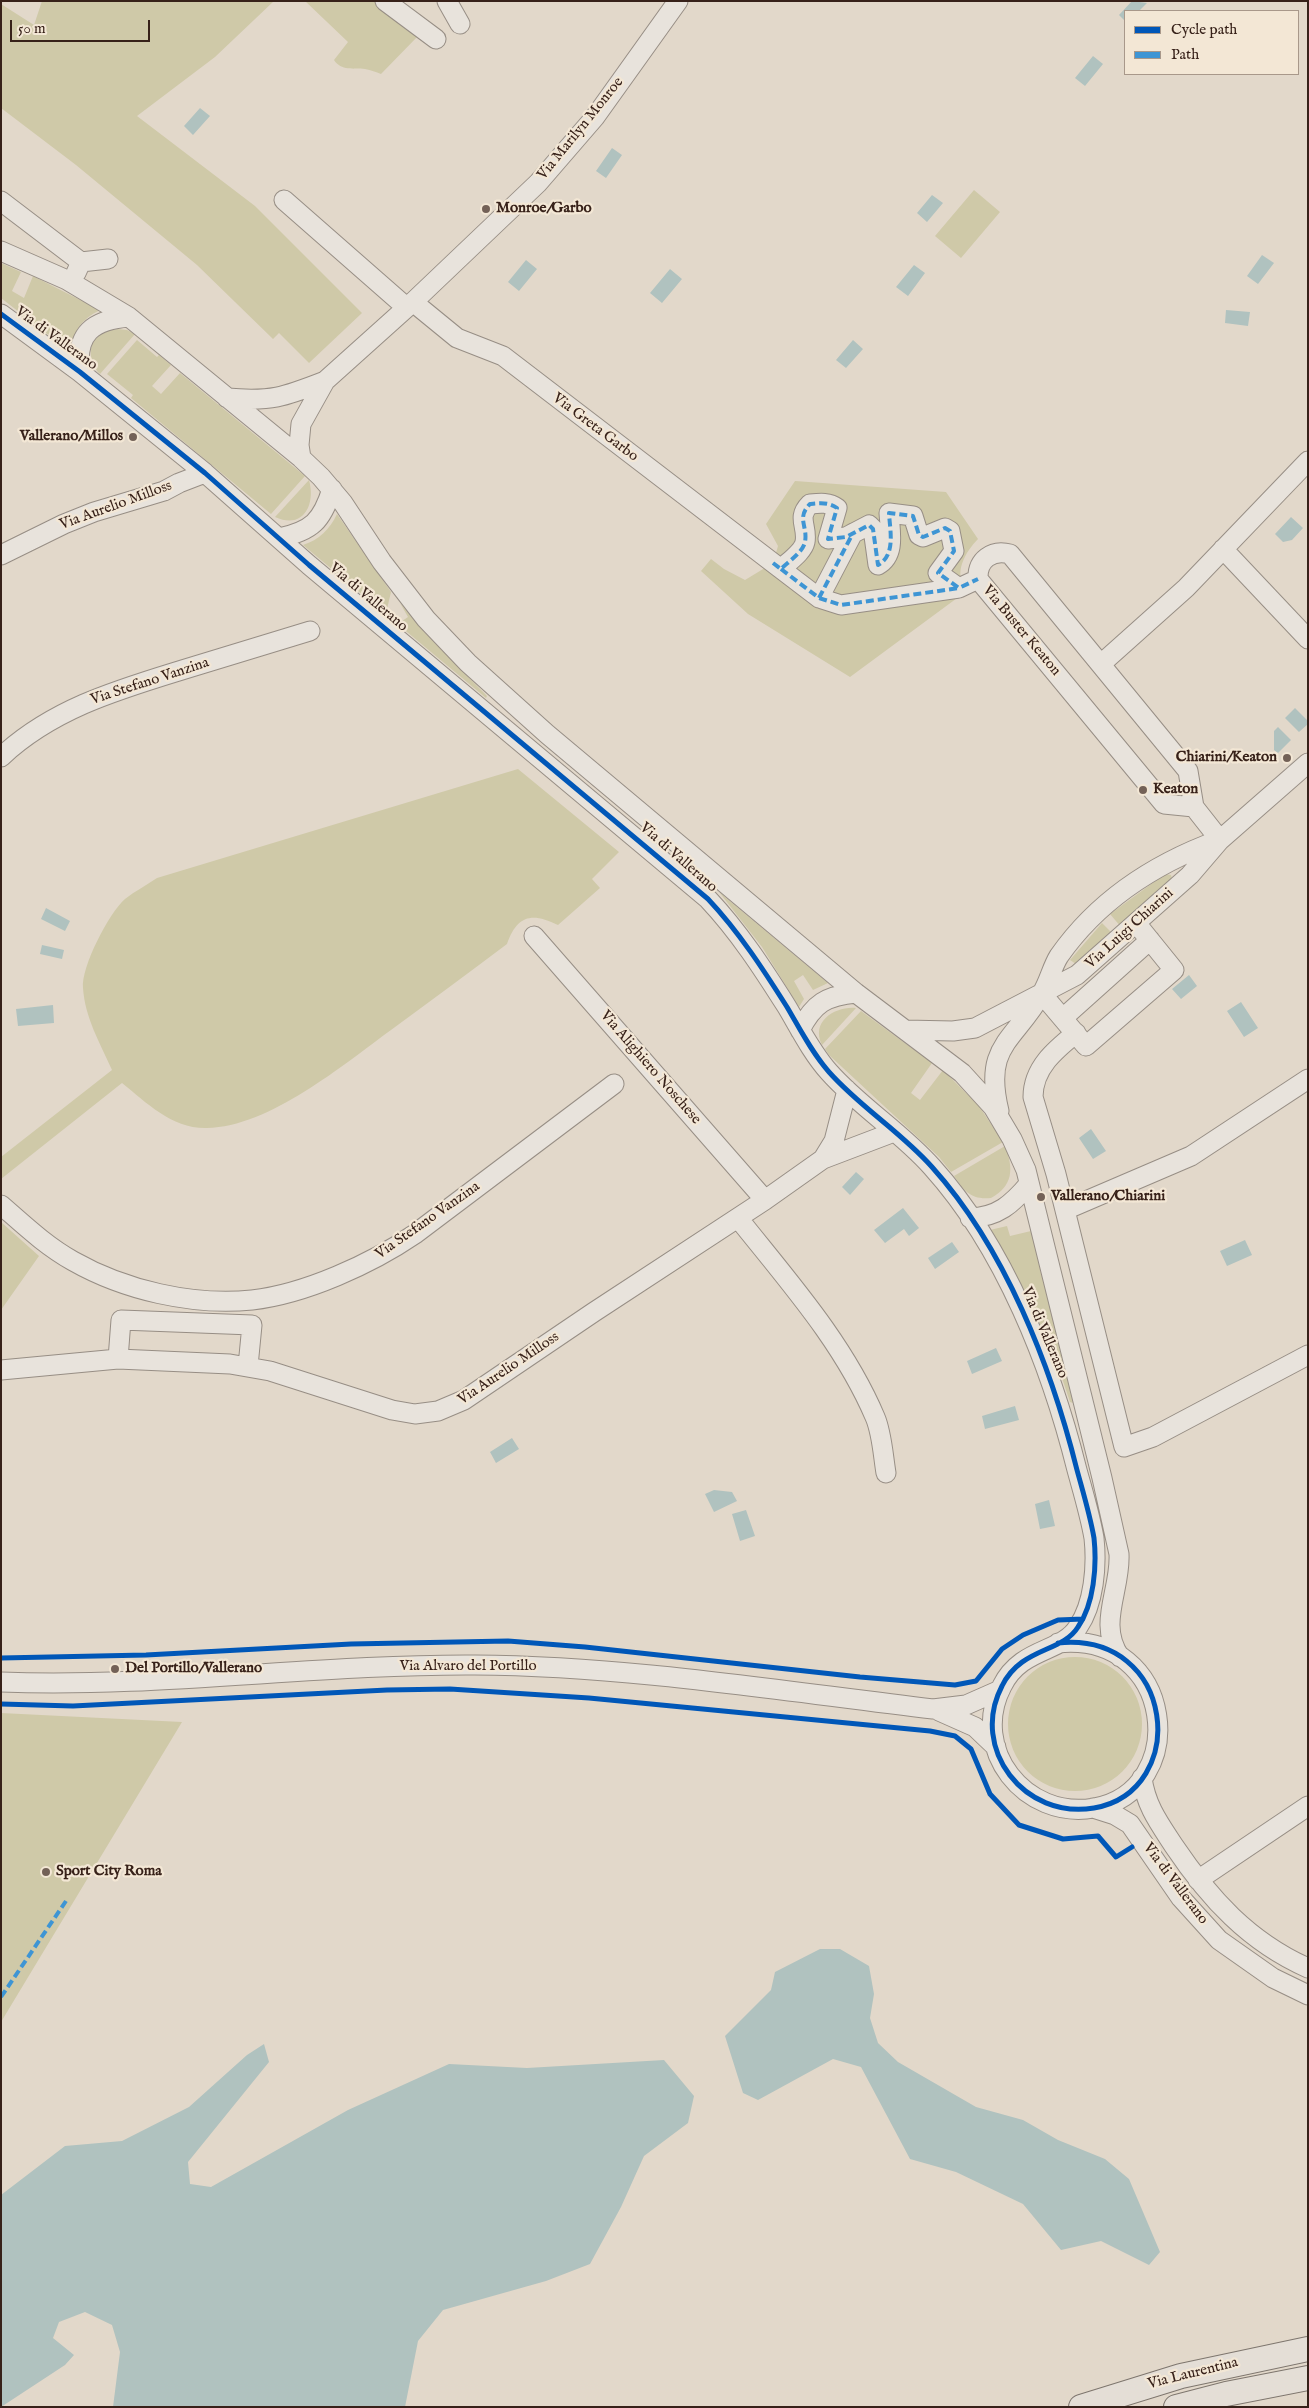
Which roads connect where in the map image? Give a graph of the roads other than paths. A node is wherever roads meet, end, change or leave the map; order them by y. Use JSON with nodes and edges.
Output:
{"nodes":[{"id":1,"x":385,"y":1,"type":"edge"},
{"id":2,"x":447,"y":1,"type":"edge"},
{"id":3,"x":678,"y":1,"type":"edge"},
{"id":4,"x":460,"y":24,"type":"dead end"},
{"id":5,"x":436,"y":39,"type":"dead end"},
{"id":6,"x":284,"y":200,"type":"dead end"},
{"id":7,"x":1,"y":201,"type":"edge"},
{"id":8,"x":1,"y":251,"type":"edge"},
{"id":9,"x":108,"y":259,"type":"dead end"},
{"id":10,"x":81,"y":262,"type":"junction"},
{"id":11,"x":71,"y":283,"type":"junction"},
{"id":12,"x":409,"y":305,"type":"junction"},
{"id":13,"x":1,"y":314,"type":"edge"},
{"id":14,"x":129,"y":317,"type":"junction"},
{"id":15,"x":80,"y":372,"type":"junction"},
{"id":16,"x":325,"y":381,"type":"junction"},
{"id":17,"x":227,"y":398,"type":"junction"},
{"id":18,"x":301,"y":458,"type":"junction"},
{"id":19,"x":1308,"y":462,"type":"edge"},
{"id":20,"x":205,"y":473,"type":"junction"},
{"id":21,"x":332,"y":489,"type":"junction"},
{"id":22,"x":853,"y":534,"type":"junction"},
{"id":23,"x":279,"y":538,"type":"junction"},
{"id":24,"x":1223,"y":549,"type":"junction"},
{"id":25,"x":1,"y":555,"type":"edge"},
{"id":26,"x":777,"y":566,"type":"junction"},
{"id":27,"x":978,"y":579,"type":"junction"},
{"id":28,"x":959,"y":588,"type":"junction"},
{"id":29,"x":819,"y":598,"type":"junction"},
{"id":30,"x":310,"y":631,"type":"dead end"},
{"id":31,"x":1308,"y":639,"type":"edge"},
{"id":32,"x":1101,"y":664,"type":"junction"},
{"id":33,"x":1,"y":757,"type":"edge"},
{"id":34,"x":1308,"y":763,"type":"edge"},
{"id":35,"x":1194,"y":807,"type":"junction"},
{"id":36,"x":1220,"y":840,"type":"junction"},
{"id":37,"x":1165,"y":863,"type":"junction"},
{"id":38,"x":1182,"y":882,"type":"junction"},
{"id":39,"x":1136,"y":923,"type":"junction"},
{"id":40,"x":534,"y":936,"type":"dead end"},
{"id":41,"x":1150,"y":940,"type":"junction"},
{"id":42,"x":1059,"y":956,"type":"junction"},
{"id":43,"x":1077,"y":976,"type":"junction"},
{"id":44,"x":856,"y":993,"type":"junction"},
{"id":45,"x":1042,"y":994,"type":"junction"},
{"id":46,"x":1063,"y":1018,"type":"junction"},
{"id":47,"x":800,"y":1030,"type":"junction"},
{"id":48,"x":905,"y":1030,"type":"junction"},
{"id":49,"x":1076,"y":1033,"type":"junction"},
{"id":50,"x":1308,"y":1079,"type":"edge"},
{"id":51,"x":614,"y":1084,"type":"dead end"},
{"id":52,"x":847,"y":1090,"type":"junction"},
{"id":53,"x":1001,"y":1119,"type":"junction"},
{"id":54,"x":894,"y":1132,"type":"junction"},
{"id":55,"x":823,"y":1159,"type":"junction"},
{"id":56,"x":1029,"y":1184,"type":"junction"},
{"id":57,"x":765,"y":1200,"type":"junction"},
{"id":58,"x":1,"y":1205,"type":"edge"},
{"id":59,"x":1065,"y":1210,"type":"junction"},
{"id":60,"x":738,"y":1218,"type":"junction"},
{"id":61,"x":970,"y":1218,"type":"junction"},
{"id":62,"x":200,"y":1298,"type":"junction"},
{"id":63,"x":200,"y":1323,"type":"junction"},
{"id":64,"x":1308,"y":1355,"type":"edge"},
{"id":65,"x":118,"y":1359,"type":"junction"},
{"id":66,"x":248,"y":1366,"type":"junction"},
{"id":67,"x":1,"y":1370,"type":"edge"},
{"id":68,"x":886,"y":1473,"type":"dead end"},
{"id":69,"x":1058,"y":1643,"type":"junction"},
{"id":70,"x":1120,"y":1657,"type":"junction"},
{"id":71,"x":1,"y":1682,"type":"edge"},
{"id":72,"x":1000,"y":1690,"type":"junction"},
{"id":73,"x":933,"y":1709,"type":"junction"},
{"id":74,"x":996,"y":1748,"type":"junction"},
{"id":75,"x":1142,"y":1778,"type":"junction"},
{"id":76,"x":1308,"y":1806,"type":"edge"},
{"id":77,"x":1093,"y":1808,"type":"junction"},
{"id":78,"x":1198,"y":1880,"type":"junction"},
{"id":79,"x":1308,"y":1968,"type":"edge"},
{"id":80,"x":1308,"y":1995,"type":"edge"},
{"id":81,"x":1308,"y":2349,"type":"edge"},
{"id":82,"x":1308,"y":2378,"type":"edge"},
{"id":83,"x":1222,"y":2400,"type":"edge"},
{"id":84,"x":1081,"y":2407,"type":"edge"},
{"id":85,"x":1176,"y":2407,"type":"edge"}],
"edges":[{"from":1,"to":5,"type":"street"},
{"from":2,"to":4,"type":"street"},
{"from":3,"to":12,"type":"street","name":"Via Marilyn Monroe"},
{"from":6,"to":12,"type":"street"},
{"from":7,"to":10,"type":"street"},
{"from":8,"to":11,"type":"street","name":"Via di Vallerano"},
{"from":9,"to":10,"type":"street"},
{"from":10,"to":11,"type":"street"},
{"from":11,"to":14,"type":"street","name":"Via di Vallerano"},
{"from":12,"to":16,"type":"street","name":"Via Marilyn Monroe"},
{"from":12,"to":26,"type":"street","name":"Via Greta Garbo"},
{"from":13,"to":15,"type":"street","name":"Via di Vallerano"},
{"from":14,"to":15,"type":"street"},
{"from":14,"to":17,"type":"street","name":"Via di Vallerano"},
{"from":15,"to":20,"type":"street","name":"Via di Vallerano"},
{"from":16,"to":17,"type":"street","name":"Via Marilyn Monroe"},
{"from":16,"to":18,"type":"street","name":"Via Marilyn Monroe"},
{"from":17,"to":18,"type":"street","name":"Via di Vallerano"},
{"from":18,"to":21,"type":"street","name":"Via di Vallerano"},
{"from":19,"to":24,"type":"street"},
{"from":20,"to":23,"type":"street","name":"Via di Vallerano"},
{"from":20,"to":25,"type":"street","name":"Via Aurelio Milloss"},
{"from":21,"to":23,"type":"street"},
{"from":21,"to":44,"type":"street","name":"Via di Vallerano"},
{"from":22,"to":26,"type":"street"},
{"from":22,"to":28,"type":"street"},
{"from":22,"to":29,"type":"street"},
{"from":23,"to":47,"type":"street","name":"Via di Vallerano"},
{"from":24,"to":31,"type":"street"},
{"from":24,"to":32,"type":"street"},
{"from":26,"to":29,"type":"street","name":"Via Greta Garbo"},
{"from":27,"to":28,"type":"street"},
{"from":27,"to":32,"type":"street","name":"Via Buster Keaton"},
{"from":27,"to":35,"type":"street","name":"Via Buster Keaton"},
{"from":28,"to":29,"type":"street"},
{"from":30,"to":33,"type":"street","name":"Via Stefano Vanzina"},
{"from":32,"to":35,"type":"street","name":"Via Buster Keaton"},
{"from":34,"to":36,"type":"street","name":"Via Luigi Chiarini"},
{"from":35,"to":36,"type":"street","name":"Via Buster Keaton"},
{"from":36,"to":37,"type":"street","name":"Via Luigi Chiarini"},
{"from":36,"to":38,"type":"street","name":"Via Luigi Chiarini"},
{"from":37,"to":38,"type":"street","name":"Via Luigi Chiarini"},
{"from":37,"to":42,"type":"street","name":"Via Luigi Chiarini"},
{"from":38,"to":39,"type":"street","name":"Via Luigi Chiarini"},
{"from":39,"to":41,"type":"street"},
{"from":39,"to":43,"type":"street","name":"Via Luigi Chiarini"},
{"from":40,"to":57,"type":"street","name":"Via Alighiero Noschese"},
{"from":41,"to":46,"type":"street"},
{"from":41,"to":49,"type":"street"},
{"from":42,"to":43,"type":"street","name":"Via Luigi Chiarini"},
{"from":42,"to":45,"type":"street","name":"Via Luigi Chiarini"},
{"from":43,"to":45,"type":"street","name":"Via Luigi Chiarini"},
{"from":44,"to":47,"type":"street"},
{"from":44,"to":48,"type":"street","name":"Via di Vallerano"},
{"from":45,"to":46,"type":"street"},
{"from":45,"to":48,"type":"street","name":"Via Luigi Chiarini"},
{"from":45,"to":53,"type":"street","name":"Via Luigi Chiarini"},
{"from":46,"to":49,"type":"street"},
{"from":47,"to":52,"type":"street","name":"Via di Vallerano"},
{"from":48,"to":53,"type":"street","name":"Via di Vallerano"},
{"from":49,"to":59,"type":"street"},
{"from":50,"to":59,"type":"street"},
{"from":51,"to":62,"type":"street","name":"Via Stefano Vanzina"},
{"from":52,"to":54,"type":"street","name":"Via di Vallerano"},
{"from":52,"to":55,"type":"street","name":"Via Aurelio Milloss"},
{"from":53,"to":56,"type":"street","name":"Via di Vallerano"},
{"from":54,"to":55,"type":"street","name":"Via Aurelio Milloss"},
{"from":54,"to":61,"type":"street","name":"Via di Vallerano"},
{"from":55,"to":57,"type":"street","name":"Via Aurelio Milloss"},
{"from":56,"to":61,"type":"street"},
{"from":56,"to":70,"type":"street","name":"Via di Vallerano"},
{"from":57,"to":60,"type":"street","name":"Via Aurelio Milloss"},
{"from":58,"to":62,"type":"street","name":"Via Stefano Vanzina"},
{"from":59,"to":64,"type":"street"},
{"from":60,"to":66,"type":"street","name":"Via Aurelio Milloss"},
{"from":60,"to":68,"type":"street"},
{"from":61,"to":69,"type":"street","name":"Via di Vallerano"},
{"from":62,"to":63,"type":"street"},
{"from":63,"to":65,"type":"street"},
{"from":63,"to":66,"type":"street"},
{"from":65,"to":66,"type":"street","name":"Via Aurelio Milloss"},
{"from":65,"to":67,"type":"street","name":"Via Aurelio Milloss"},
{"from":69,"to":70,"type":"street","name":"Via di Vallerano"},
{"from":69,"to":72,"type":"street","name":"Via di Vallerano"},
{"from":70,"to":75,"type":"street","name":"Via di Vallerano"},
{"from":71,"to":73,"type":"street","name":"Via Alvaro del Portillo"},
{"from":72,"to":73,"type":"street","name":"Via Alvaro del Portillo"},
{"from":72,"to":74,"type":"street","name":"Via di Vallerano"},
{"from":73,"to":74,"type":"street","name":"Via Alvaro del Portillo"},
{"from":74,"to":77,"type":"street","name":"Via di Vallerano"},
{"from":75,"to":77,"type":"street","name":"Via di Vallerano"},
{"from":75,"to":78,"type":"street","name":"Via di Vallerano"},
{"from":76,"to":78,"type":"street"},
{"from":77,"to":80,"type":"street","name":"Via di Vallerano"},
{"from":78,"to":79,"type":"street","name":"Via di Vallerano"},
{"from":81,"to":84,"type":"main road","name":"Via Laurentina"},
{"from":82,"to":83,"type":"main road","name":"Via Laurentina"},
{"from":83,"to":85,"type":"main road","name":"Via Laurentina"}]}
